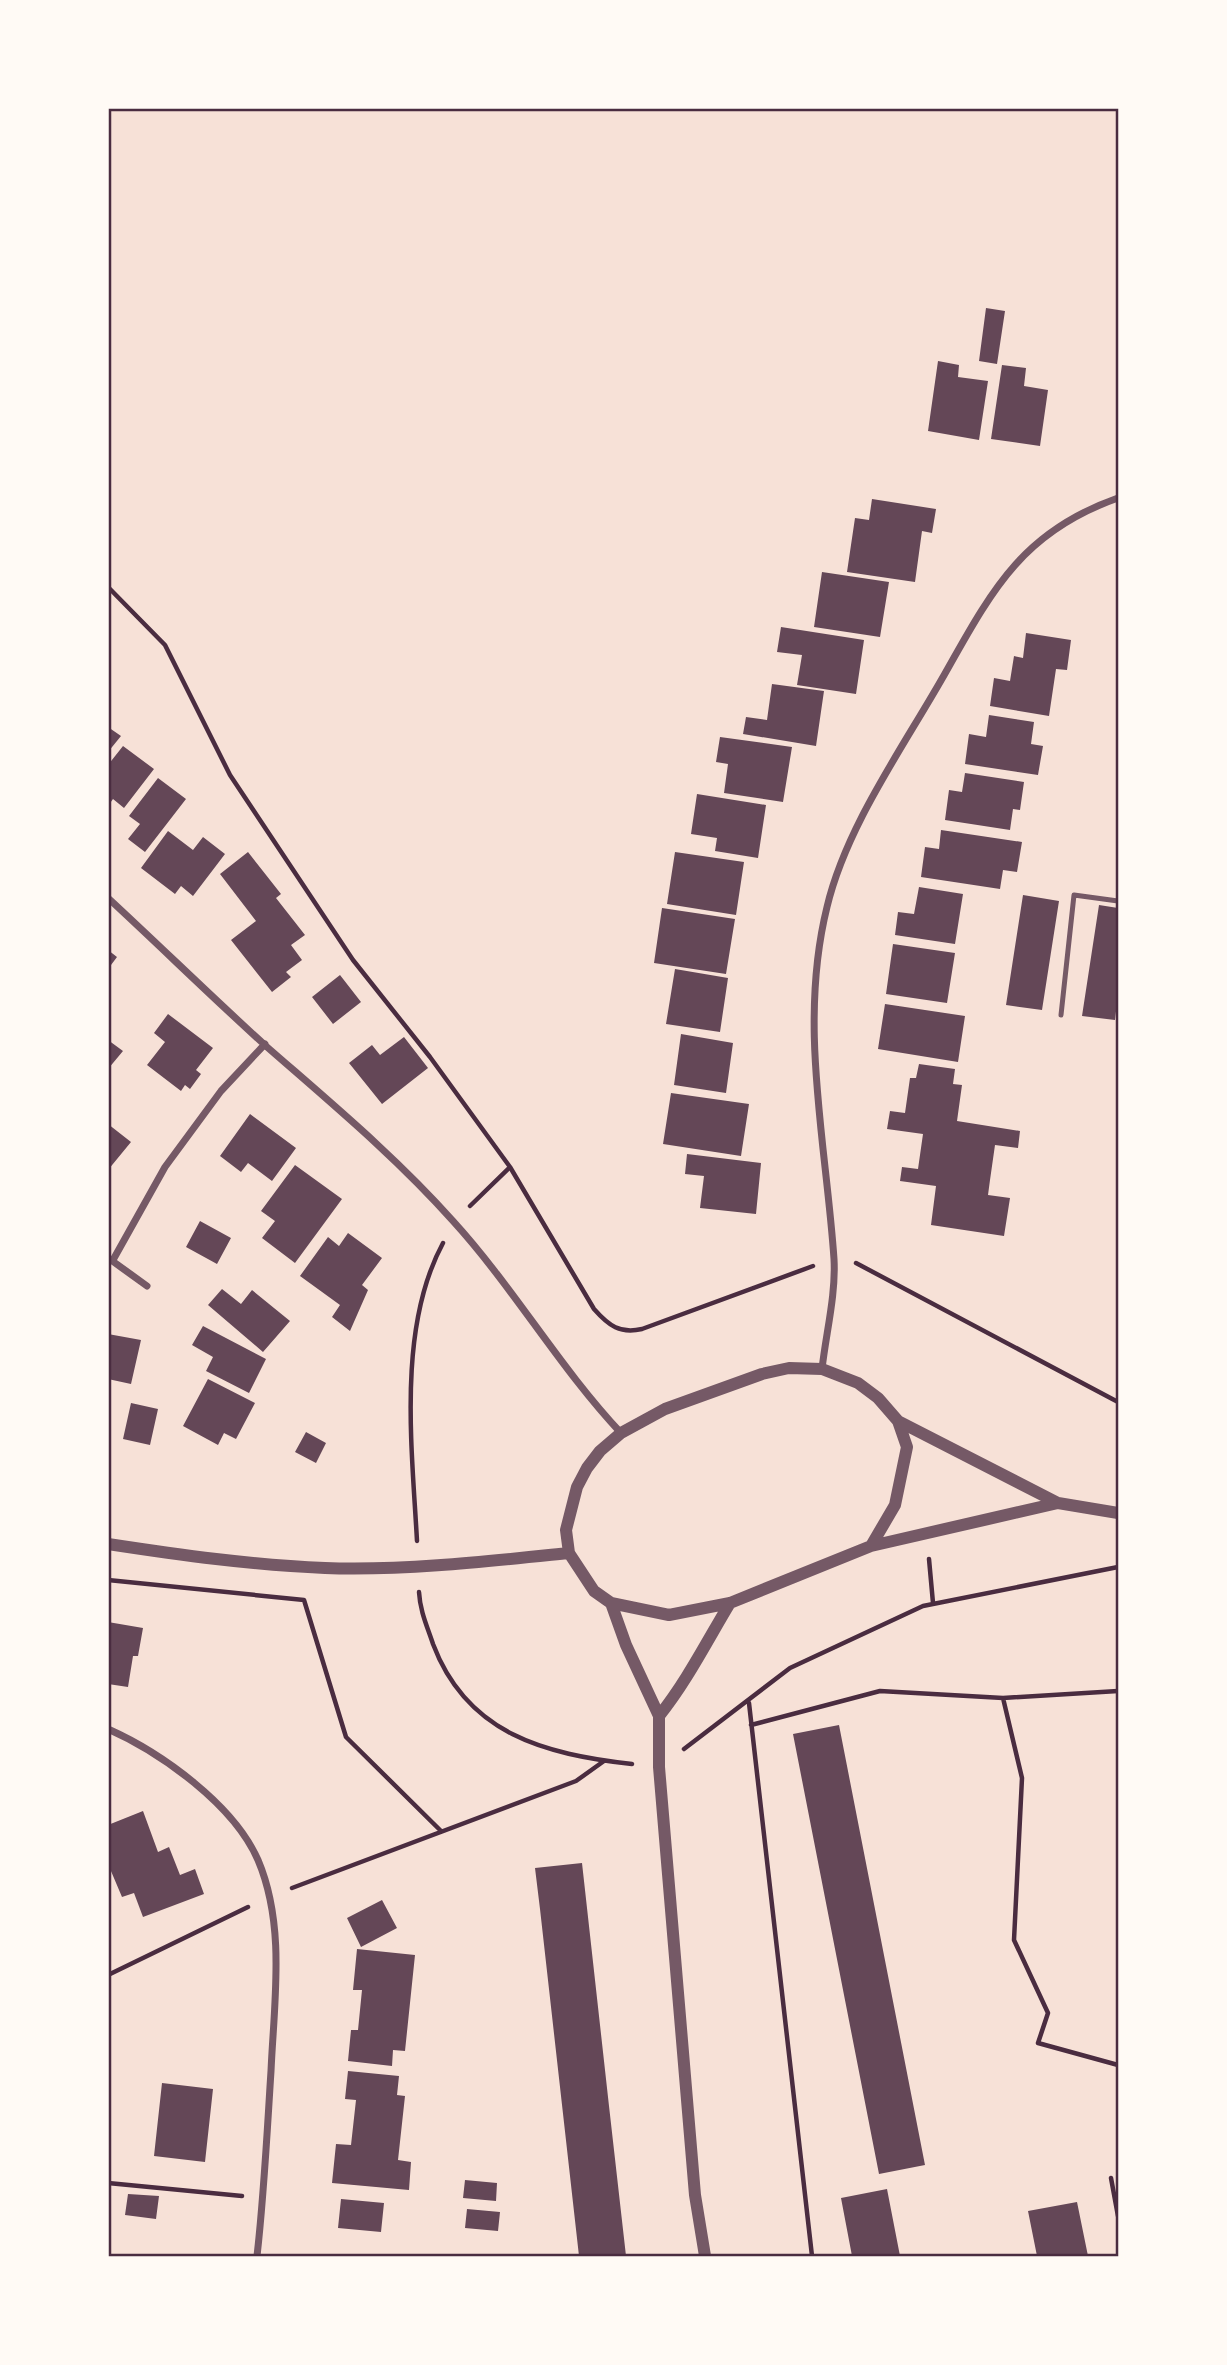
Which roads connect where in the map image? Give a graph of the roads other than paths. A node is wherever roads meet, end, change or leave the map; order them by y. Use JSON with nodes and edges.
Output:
{"nodes":[{"id":1,"x":1118,"y":498,"type":"edge"},
{"id":2,"x":108,"y":898,"type":"edge"},
{"id":3,"x":1118,"y":901,"type":"edge"},
{"id":4,"x":1061,"y":1015,"type":"dead end"},
{"id":5,"x":265,"y":1044,"type":"junction"},
{"id":6,"x":111,"y":1260,"type":"edge"},
{"id":7,"x":147,"y":1286,"type":"dead end"},
{"id":8,"x":822,"y":1369,"type":"junction"},
{"id":9,"x":898,"y":1421,"type":"junction"},
{"id":10,"x":621,"y":1433,"type":"junction"},
{"id":11,"x":1058,"y":1503,"type":"junction"},
{"id":12,"x":1118,"y":1513,"type":"edge"},
{"id":13,"x":108,"y":1544,"type":"edge"},
{"id":14,"x":872,"y":1546,"type":"junction"},
{"id":15,"x":569,"y":1553,"type":"junction"},
{"id":16,"x":611,"y":1603,"type":"junction"},
{"id":17,"x":730,"y":1603,"type":"junction"},
{"id":18,"x":659,"y":1716,"type":"junction"},
{"id":19,"x":108,"y":1729,"type":"edge"},
{"id":20,"x":257,"y":2256,"type":"edge"},
{"id":21,"x":705,"y":2256,"type":"edge"}],
"edges":[{"from":1,"to":8,"type":"street"},
{"from":2,"to":5,"type":"street"},
{"from":3,"to":4,"type":"lane"},
{"from":5,"to":6,"type":"street"},
{"from":5,"to":10,"type":"street"},
{"from":6,"to":7,"type":"street"},
{"from":8,"to":9,"type":"street"},
{"from":8,"to":10,"type":"street"},
{"from":9,"to":11,"type":"street"},
{"from":9,"to":14,"type":"street"},
{"from":10,"to":15,"type":"street"},
{"from":11,"to":12,"type":"street"},
{"from":11,"to":14,"type":"street"},
{"from":13,"to":15,"type":"street"},
{"from":14,"to":17,"type":"street"},
{"from":15,"to":16,"type":"street"},
{"from":16,"to":17,"type":"street"},
{"from":16,"to":18,"type":"street"},
{"from":17,"to":18,"type":"street"},
{"from":18,"to":21,"type":"street"},
{"from":19,"to":20,"type":"street"}]}
